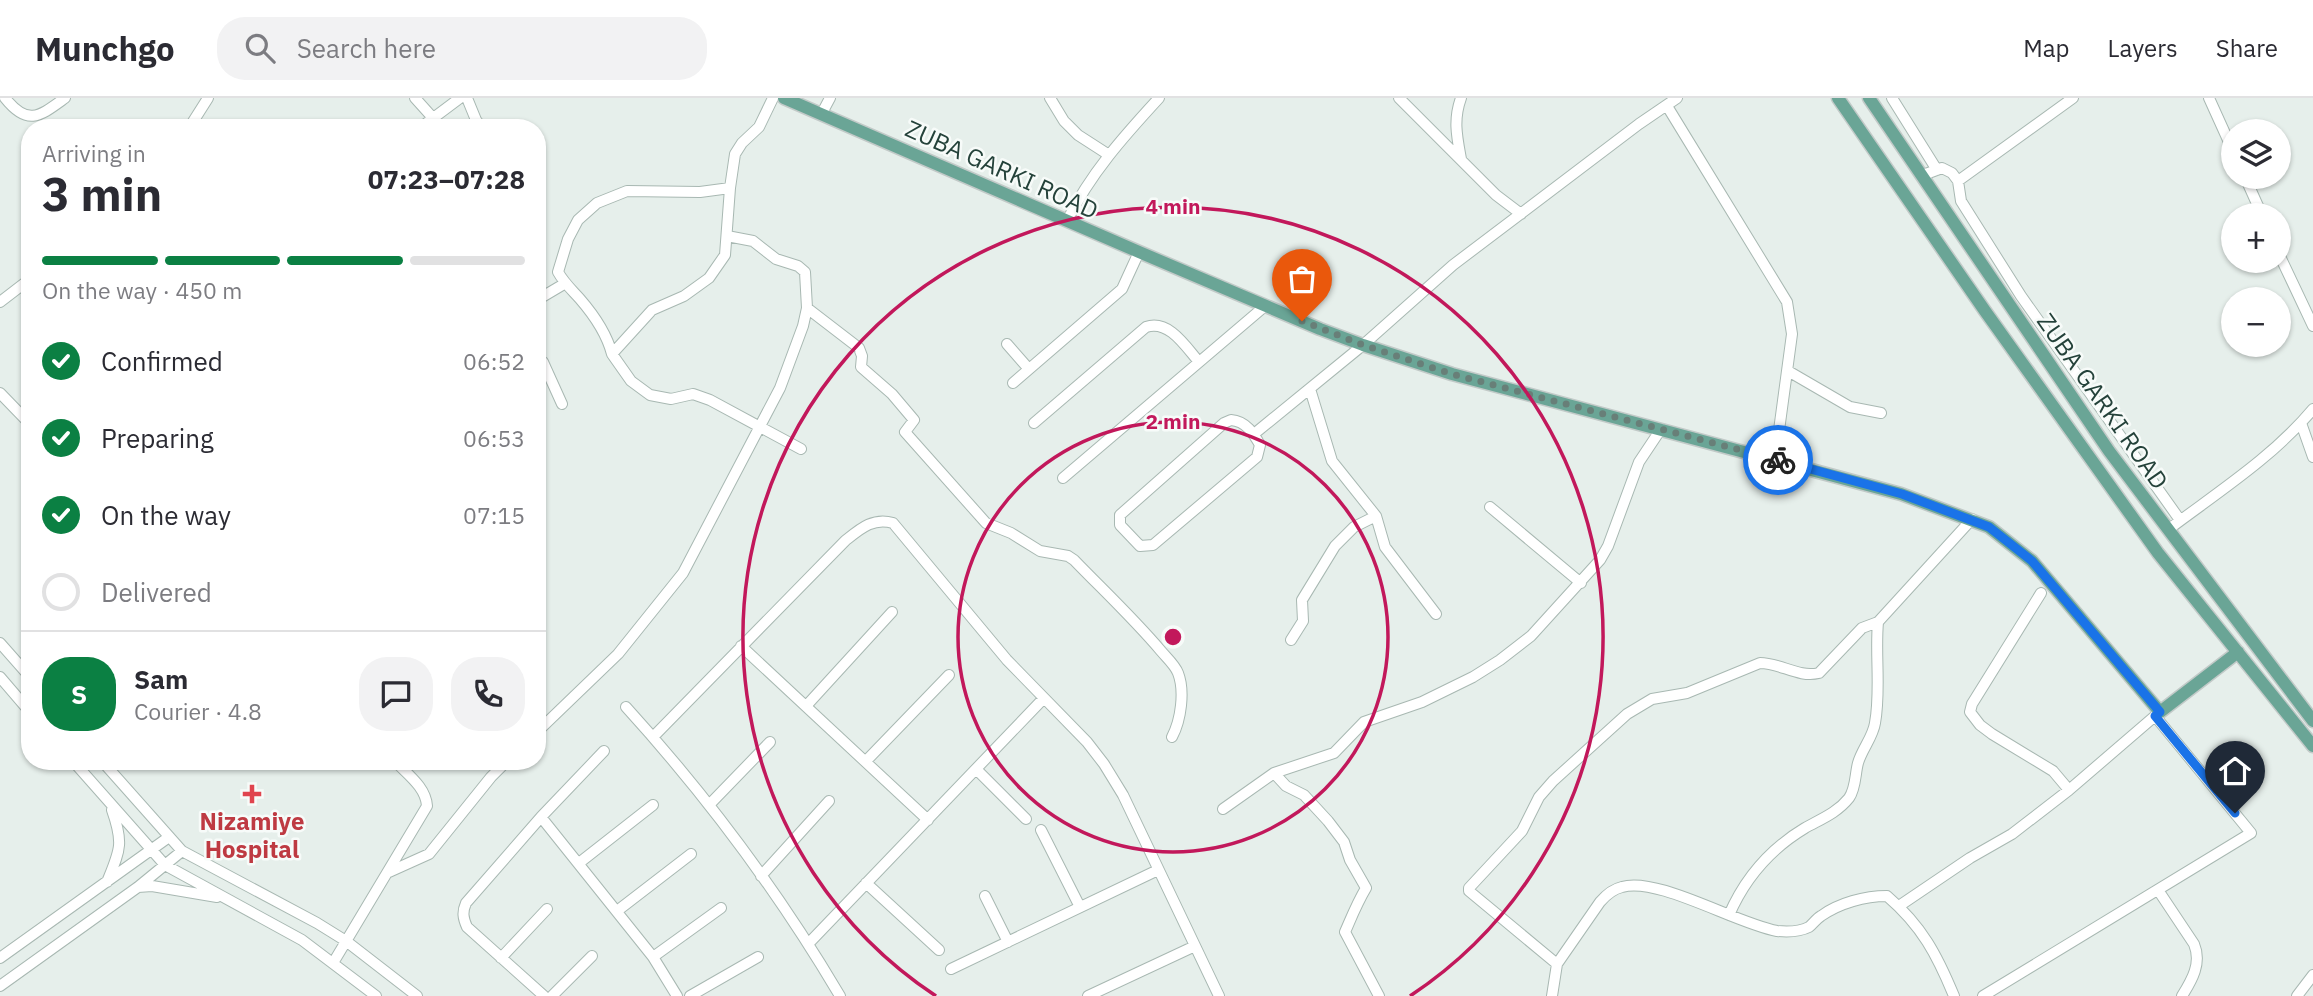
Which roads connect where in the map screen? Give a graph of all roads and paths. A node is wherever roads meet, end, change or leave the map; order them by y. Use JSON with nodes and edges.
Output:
{"nodes":[{"id":1,"x":5,"y":98,"type":"edge"},
{"id":2,"x":65,"y":98,"type":"edge"},
{"id":3,"x":208,"y":98,"type":"edge"},
{"id":4,"x":415,"y":98,"type":"edge"},
{"id":5,"x":460,"y":98,"type":"edge"},
{"id":6,"x":467,"y":98,"type":"edge"},
{"id":7,"x":773,"y":98,"type":"edge"},
{"id":8,"x":784,"y":98,"type":"edge"},
{"id":9,"x":830,"y":98,"type":"edge"},
{"id":10,"x":1051,"y":98,"type":"edge"},
{"id":11,"x":1159,"y":98,"type":"edge"},
{"id":12,"x":1399,"y":98,"type":"edge"},
{"id":13,"x":1461,"y":98,"type":"edge"},
{"id":14,"x":1677,"y":98,"type":"edge"},
{"id":15,"x":1838,"y":98,"type":"edge"},
{"id":16,"x":1869,"y":98,"type":"edge"},
{"id":17,"x":1892,"y":98,"type":"edge"},
{"id":18,"x":2073,"y":98,"type":"edge"},
{"id":19,"x":2209,"y":98,"type":"edge"},
{"id":20,"x":1667,"y":106,"type":"junction"},
{"id":21,"x":822,"y":113,"type":"junction"},
{"id":22,"x":433,"y":118,"type":"joint"},
{"id":23,"x":195,"y":119,"type":"edge"},
{"id":24,"x":476,"y":119,"type":"edge"},
{"id":25,"x":2221,"y":124,"type":"edge"},
{"id":26,"x":1109,"y":155,"type":"junction"},
{"id":27,"x":1461,"y":160,"type":"junction"},
{"id":28,"x":1937,"y":170,"type":"junction"},
{"id":29,"x":1923,"y":174,"type":"junction"},
{"id":30,"x":1958,"y":181,"type":"junction"},
{"id":31,"x":730,"y":188,"type":"junction"},
{"id":32,"x":1521,"y":214,"type":"junction"},
{"id":33,"x":1067,"y":220,"type":"junction"},
{"id":34,"x":727,"y":236,"type":"junction"},
{"id":35,"x":1139,"y":252,"type":"junction"},
{"id":36,"x":2288,"y":273,"type":"edge"},
{"id":37,"x":564,"y":284,"type":"junction"},
{"id":38,"x":21,"y":286,"type":"edge"},
{"id":39,"x":546,"y":295,"type":"edge"},
{"id":40,"x":0,"y":302,"type":"edge"},
{"id":41,"x":1265,"y":306,"type":"junction"},
{"id":42,"x":807,"y":308,"type":"junction"},
{"id":43,"x":2313,"y":326,"type":"edge"},
{"id":44,"x":1007,"y":344,"type":"dead end"},
{"id":45,"x":1363,"y":345,"type":"junction"},
{"id":46,"x":612,"y":354,"type":"junction"},
{"id":47,"x":1199,"y":362,"type":"junction"},
{"id":48,"x":1028,"y":368,"type":"junction"},
{"id":49,"x":546,"y":369,"type":"edge"},
{"id":50,"x":1788,"y":371,"type":"junction"},
{"id":51,"x":1013,"y":383,"type":"dead end"},
{"id":52,"x":1310,"y":389,"type":"junction"},
{"id":53,"x":0,"y":393,"type":"edge"},
{"id":54,"x":562,"y":404,"type":"dead end"},
{"id":55,"x":2313,"y":408,"type":"edge"},
{"id":56,"x":1881,"y":413,"type":"dead end"},
{"id":57,"x":21,"y":415,"type":"edge"},
{"id":58,"x":1034,"y":423,"type":"dead end"},
{"id":59,"x":2301,"y":423,"type":"junction"},
{"id":60,"x":759,"y":427,"type":"junction"},
{"id":61,"x":1661,"y":429,"type":"junction"},
{"id":62,"x":1254,"y":434,"type":"junction"},
{"id":63,"x":801,"y":449,"type":"dead end"},
{"id":64,"x":2313,"y":457,"type":"edge"},
{"id":65,"x":1775,"y":460,"type":"junction"},
{"id":66,"x":1063,"y":478,"type":"dead end"},
{"id":67,"x":1490,"y":507,"type":"dead end"},
{"id":68,"x":1376,"y":516,"type":"junction"},
{"id":69,"x":1972,"y":519,"type":"junction"},
{"id":70,"x":2180,"y":520,"type":"junction"},
{"id":71,"x":2169,"y":529,"type":"junction"},
{"id":72,"x":1581,"y":583,"type":"junction"},
{"id":73,"x":2041,"y":593,"type":"dead end"},
{"id":74,"x":892,"y":612,"type":"dead end"},
{"id":75,"x":1436,"y":614,"type":"dead end"},
{"id":76,"x":1878,"y":622,"type":"junction"},
{"id":77,"x":1291,"y":640,"type":"dead end"},
{"id":78,"x":0,"y":643,"type":"edge"},
{"id":79,"x":741,"y":646,"type":"junction"},
{"id":80,"x":2238,"y":652,"type":"junction"},
{"id":81,"x":21,"y":667,"type":"edge"},
{"id":82,"x":949,"y":675,"type":"dead end"},
{"id":83,"x":0,"y":677,"type":"edge"},
{"id":84,"x":1044,"y":698,"type":"junction"},
{"id":85,"x":21,"y":702,"type":"edge"},
{"id":86,"x":807,"y":705,"type":"junction"},
{"id":87,"x":626,"y":706,"type":"dead end"},
{"id":88,"x":2158,"y":714,"type":"junction"},
{"id":89,"x":2313,"y":721,"type":"edge"},
{"id":90,"x":546,"y":723,"type":"edge"},
{"id":91,"x":653,"y":737,"type":"junction"},
{"id":92,"x":1171,"y":737,"type":"dead end"},
{"id":93,"x":770,"y":741,"type":"dead end"},
{"id":94,"x":2313,"y":746,"type":"edge"},
{"id":95,"x":604,"y":751,"type":"dead end"},
{"id":96,"x":866,"y":761,"type":"junction"},
{"id":97,"x":976,"y":769,"type":"junction"},
{"id":98,"x":81,"y":770,"type":"edge"},
{"id":99,"x":110,"y":770,"type":"edge"},
{"id":100,"x":404,"y":770,"type":"edge"},
{"id":101,"x":498,"y":770,"type":"edge"},
{"id":102,"x":1274,"y":773,"type":"junction"},
{"id":103,"x":2069,"y":790,"type":"junction"},
{"id":104,"x":829,"y":802,"type":"dead end"},
{"id":105,"x":109,"y":803,"type":"junction"},
{"id":106,"x":653,"y":805,"type":"dead end"},
{"id":107,"x":709,"y":806,"type":"junction"},
{"id":108,"x":1223,"y":809,"type":"dead end"},
{"id":109,"x":541,"y":817,"type":"junction"},
{"id":110,"x":1026,"y":819,"type":"dead end"},
{"id":111,"x":928,"y":820,"type":"junction"},
{"id":112,"x":1041,"y":830,"type":"dead end"},
{"id":113,"x":169,"y":837,"type":"junction"},
{"id":114,"x":150,"y":851,"type":"junction"},
{"id":115,"x":182,"y":852,"type":"junction"},
{"id":116,"x":691,"y":853,"type":"dead end"},
{"id":117,"x":579,"y":863,"type":"junction"},
{"id":118,"x":165,"y":865,"type":"junction"},
{"id":119,"x":1158,"y":870,"type":"junction"},
{"id":120,"x":388,"y":872,"type":"junction"},
{"id":121,"x":761,"y":876,"type":"junction"},
{"id":122,"x":107,"y":882,"type":"junction"},
{"id":123,"x":866,"y":883,"type":"junction"},
{"id":124,"x":138,"y":887,"type":"junction"},
{"id":125,"x":2158,"y":890,"type":"junction"},
{"id":126,"x":985,"y":896,"type":"dead end"},
{"id":127,"x":225,"y":899,"type":"junction"},
{"id":128,"x":1899,"y":906,"type":"junction"},
{"id":129,"x":721,"y":908,"type":"dead end"},
{"id":130,"x":1080,"y":908,"type":"junction"},
{"id":131,"x":547,"y":909,"type":"dead end"},
{"id":132,"x":617,"y":911,"type":"junction"},
{"id":133,"x":1729,"y":915,"type":"junction"},
{"id":134,"x":346,"y":942,"type":"junction"},
{"id":135,"x":1008,"y":942,"type":"junction"},
{"id":136,"x":808,"y":944,"type":"junction"},
{"id":137,"x":1195,"y":946,"type":"junction"},
{"id":138,"x":939,"y":950,"type":"dead end"},
{"id":139,"x":592,"y":956,"type":"dead end"},
{"id":140,"x":653,"y":957,"type":"junction"},
{"id":141,"x":758,"y":957,"type":"dead end"},
{"id":142,"x":0,"y":958,"type":"edge"},
{"id":143,"x":501,"y":958,"type":"junction"},
{"id":144,"x":333,"y":963,"type":"junction"},
{"id":145,"x":1557,"y":964,"type":"junction"},
{"id":146,"x":951,"y":969,"type":"dead end"},
{"id":147,"x":2313,"y":975,"type":"edge"},
{"id":148,"x":0,"y":986,"type":"edge"},
{"id":149,"x":376,"y":996,"type":"edge"},
{"id":150,"x":417,"y":996,"type":"edge"},
{"id":151,"x":544,"y":996,"type":"edge"},
{"id":152,"x":552,"y":996,"type":"edge"},
{"id":153,"x":677,"y":996,"type":"edge"},
{"id":154,"x":690,"y":996,"type":"edge"},
{"id":155,"x":840,"y":996,"type":"edge"},
{"id":156,"x":1088,"y":996,"type":"edge"},
{"id":157,"x":1219,"y":996,"type":"edge"},
{"id":158,"x":1379,"y":996,"type":"edge"},
{"id":159,"x":1552,"y":996,"type":"edge"},
{"id":160,"x":1954,"y":996,"type":"edge"},
{"id":161,"x":1983,"y":996,"type":"edge"},
{"id":162,"x":2182,"y":996,"type":"edge"},
{"id":163,"x":2297,"y":996,"type":"edge"}],
"edges":[{"from":1,"to":2,"type":"street"},
{"from":3,"to":23,"type":"street"},
{"from":4,"to":22,"type":"street"},
{"from":5,"to":22,"type":"street"},
{"from":6,"to":24,"type":"street"},
{"from":7,"to":31,"type":"street"},
{"from":8,"to":21,"type":"main road","name":"ZUBA GARKI ROAD"},
{"from":9,"to":21,"type":"street"},
{"from":10,"to":26,"type":"street"},
{"from":11,"to":26,"type":"street"},
{"from":12,"to":27,"type":"street"},
{"from":13,"to":27,"type":"street"},
{"from":14,"to":20,"type":"street"},
{"from":15,"to":80,"type":"main road","name":"ZUBA GARKI ROAD"},
{"from":16,"to":29,"type":"main road","name":"ZUBA GARKI ROAD"},
{"from":17,"to":28,"type":"street"},
{"from":18,"to":30,"type":"street"},
{"from":19,"to":25,"type":"street"},
{"from":20,"to":32,"type":"street"},
{"from":20,"to":50,"type":"street"},
{"from":21,"to":33,"type":"main road","name":"ZUBA GARKI ROAD"},
{"from":26,"to":33,"type":"street"},
{"from":27,"to":32,"type":"street"},
{"from":28,"to":29,"type":"street"},
{"from":28,"to":30,"type":"street"},
{"from":29,"to":71,"type":"main road","name":"ZUBA GARKI ROAD"},
{"from":30,"to":70,"type":"street"},
{"from":31,"to":34,"type":"street"},
{"from":31,"to":37,"type":"street"},
{"from":32,"to":45,"type":"street"},
{"from":33,"to":35,"type":"main road","name":"ZUBA GARKI ROAD"},
{"from":34,"to":42,"type":"street"},
{"from":34,"to":46,"type":"street"},
{"from":35,"to":41,"type":"main road","name":"ZUBA GARKI ROAD"},
{"from":35,"to":48,"type":"street"},
{"from":36,"to":43,"type":"street"},
{"from":37,"to":39,"type":"street"},
{"from":37,"to":46,"type":"street"},
{"from":38,"to":40,"type":"street"},
{"from":41,"to":45,"type":"main road","name":"ZUBA GARKI ROAD"},
{"from":41,"to":47,"type":"street"},
{"from":42,"to":60,"type":"street"},
{"from":42,"to":92,"type":"street"},
{"from":44,"to":48,"type":"street"},
{"from":45,"to":52,"type":"street"},
{"from":45,"to":61,"type":"main road","name":"ZUBA GARKI ROAD"},
{"from":46,"to":60,"type":"street"},
{"from":47,"to":58,"type":"street"},
{"from":47,"to":66,"type":"street"},
{"from":48,"to":51,"type":"street"},
{"from":49,"to":54,"type":"street"},
{"from":50,"to":56,"type":"street"},
{"from":50,"to":65,"type":"street"},
{"from":52,"to":62,"type":"street"},
{"from":52,"to":68,"type":"street"},
{"from":53,"to":57,"type":"street"},
{"from":55,"to":59,"type":"street"},
{"from":59,"to":64,"type":"street"},
{"from":59,"to":70,"type":"street"},
{"from":60,"to":63,"type":"street"},
{"from":60,"to":90,"type":"street"},
{"from":61,"to":65,"type":"main road","name":"ZUBA GARKI ROAD"},
{"from":61,"to":72,"type":"street"},
{"from":62,"to":62,"type":"street"},
{"from":65,"to":69,"type":"main road","name":"ZUBA GARKI ROAD"},
{"from":67,"to":72,"type":"street"},
{"from":68,"to":75,"type":"street"},
{"from":68,"to":77,"type":"street"},
{"from":69,"to":76,"type":"street"},
{"from":69,"to":88,"type":"main road","name":"ZUBA GARKI ROAD"},
{"from":70,"to":71,"type":"street"},
{"from":71,"to":89,"type":"main road","name":"ZUBA GARKI ROAD"},
{"from":72,"to":102,"type":"street"},
{"from":73,"to":103,"type":"street"},
{"from":74,"to":86,"type":"street"},
{"from":76,"to":133,"type":"street"},
{"from":76,"to":145,"type":"street"},
{"from":78,"to":81,"type":"street"},
{"from":79,"to":84,"type":"street"},
{"from":79,"to":86,"type":"street"},
{"from":79,"to":91,"type":"street"},
{"from":80,"to":88,"type":"main road"},
{"from":80,"to":94,"type":"main road","name":"ZUBA GARKI ROAD"},
{"from":82,"to":96,"type":"street"},
{"from":83,"to":85,"type":"street"},
{"from":84,"to":97,"type":"street"},
{"from":84,"to":119,"type":"street"},
{"from":86,"to":96,"type":"street"},
{"from":87,"to":91,"type":"street"},
{"from":88,"to":103,"type":"street"},
{"from":88,"to":125,"type":"street"},
{"from":91,"to":107,"type":"street"},
{"from":93,"to":107,"type":"street"},
{"from":95,"to":109,"type":"street"},
{"from":96,"to":111,"type":"street"},
{"from":97,"to":110,"type":"street"},
{"from":97,"to":111,"type":"street"},
{"from":98,"to":105,"type":"street"},
{"from":99,"to":113,"type":"street"},
{"from":100,"to":120,"type":"street"},
{"from":101,"to":120,"type":"street"},
{"from":102,"to":108,"type":"street"},
{"from":102,"to":158,"type":"street"},
{"from":103,"to":128,"type":"street"},
{"from":104,"to":121,"type":"street"},
{"from":105,"to":114,"type":"street"},
{"from":105,"to":122,"type":"street"},
{"from":106,"to":117,"type":"street"},
{"from":107,"to":121,"type":"street"},
{"from":109,"to":117,"type":"street"},
{"from":109,"to":143,"type":"street"},
{"from":111,"to":123,"type":"street"},
{"from":112,"to":130,"type":"street"},
{"from":113,"to":114,"type":"street"},
{"from":113,"to":115,"type":"street"},
{"from":114,"to":118,"type":"street"},
{"from":114,"to":122,"type":"street"},
{"from":115,"to":118,"type":"street"},
{"from":115,"to":134,"type":"street"},
{"from":116,"to":132,"type":"street"},
{"from":117,"to":132,"type":"street"},
{"from":118,"to":124,"type":"street"},
{"from":118,"to":127,"type":"street"},
{"from":119,"to":130,"type":"street"},
{"from":119,"to":137,"type":"street"},
{"from":120,"to":134,"type":"street"},
{"from":121,"to":136,"type":"street"},
{"from":122,"to":142,"type":"street"},
{"from":123,"to":136,"type":"street"},
{"from":123,"to":138,"type":"street"},
{"from":124,"to":127,"type":"street"},
{"from":124,"to":148,"type":"street"},
{"from":125,"to":161,"type":"street"},
{"from":125,"to":162,"type":"street"},
{"from":126,"to":135,"type":"street"},
{"from":127,"to":144,"type":"street"},
{"from":128,"to":133,"type":"street"},
{"from":128,"to":160,"type":"street"},
{"from":129,"to":140,"type":"street"},
{"from":130,"to":135,"type":"street"},
{"from":131,"to":143,"type":"street"},
{"from":132,"to":140,"type":"street"},
{"from":133,"to":145,"type":"street"},
{"from":134,"to":144,"type":"street"},
{"from":134,"to":150,"type":"street"},
{"from":135,"to":146,"type":"street"},
{"from":136,"to":155,"type":"street"},
{"from":137,"to":156,"type":"street"},
{"from":137,"to":157,"type":"street"},
{"from":139,"to":152,"type":"street"},
{"from":140,"to":153,"type":"street"},
{"from":141,"to":154,"type":"street"},
{"from":143,"to":151,"type":"street"},
{"from":144,"to":149,"type":"street"},
{"from":145,"to":159,"type":"street"},
{"from":147,"to":163,"type":"street"}]}
